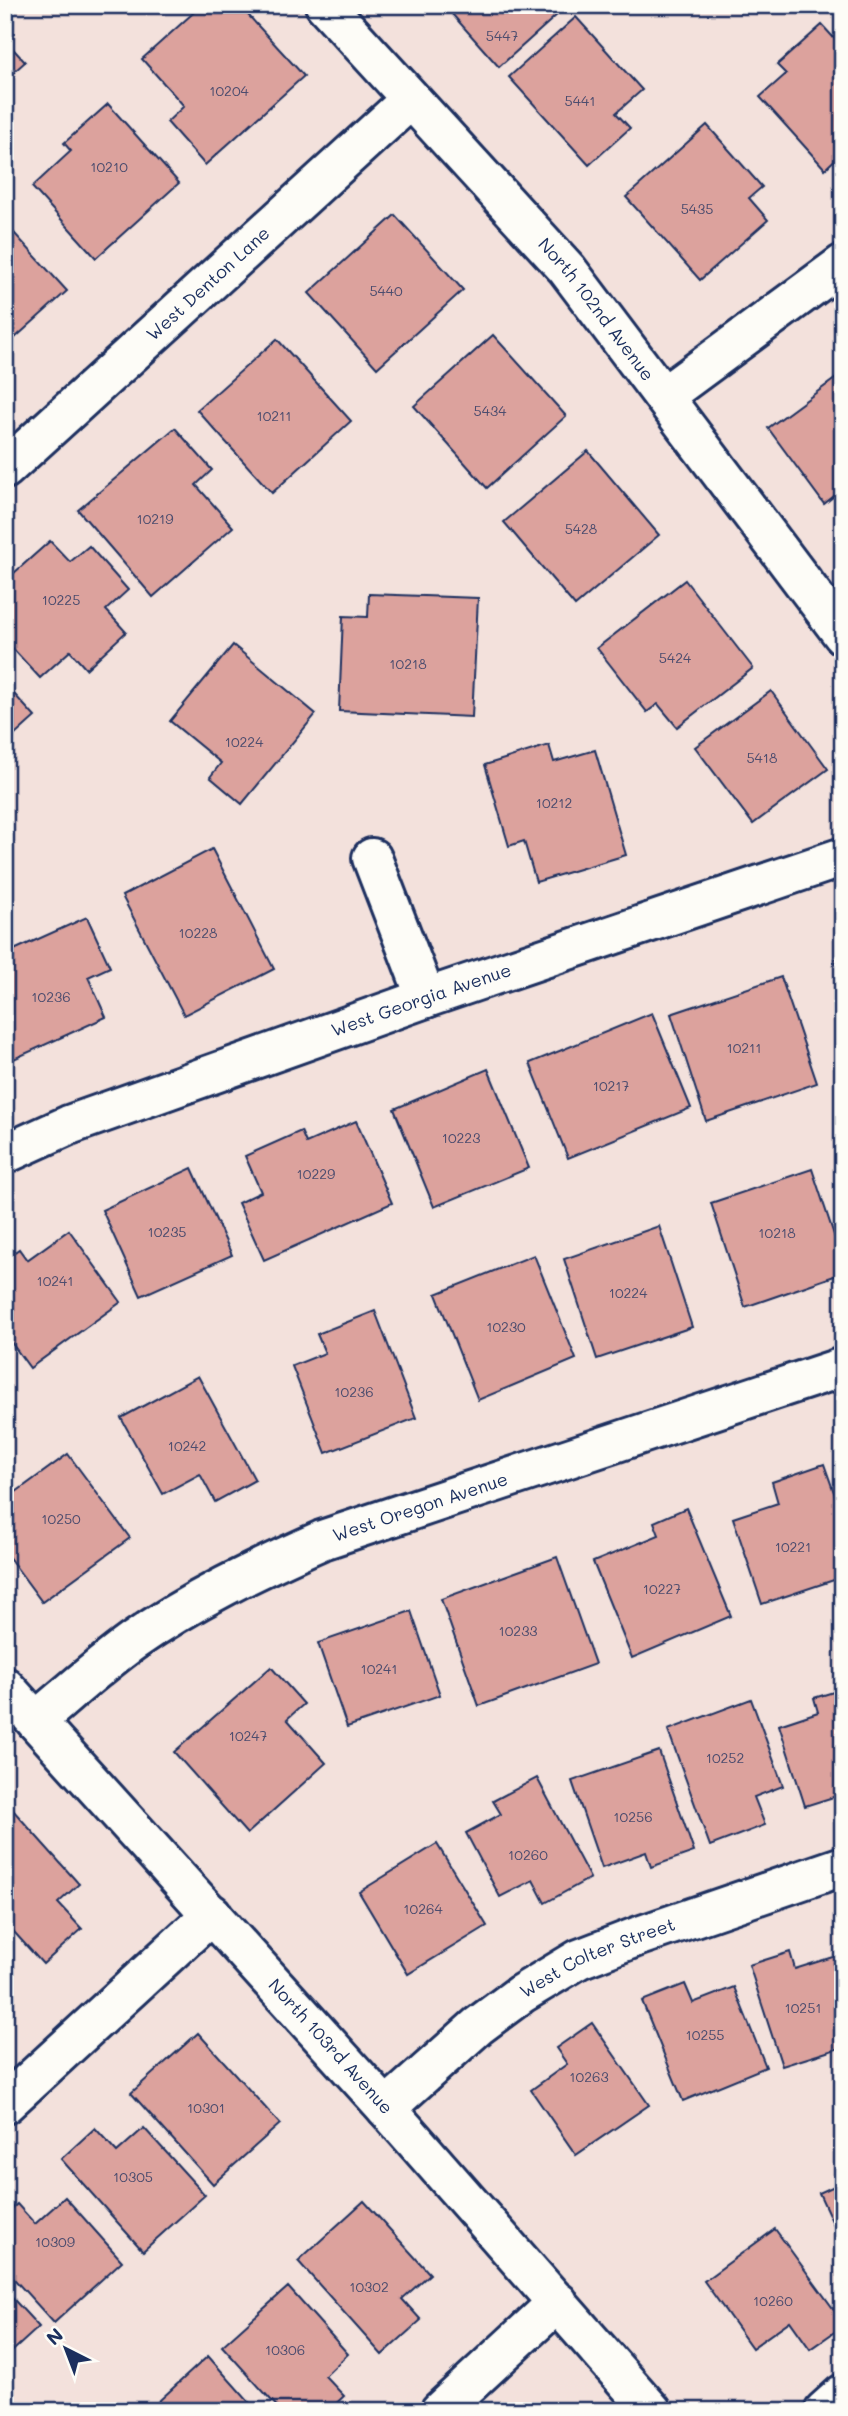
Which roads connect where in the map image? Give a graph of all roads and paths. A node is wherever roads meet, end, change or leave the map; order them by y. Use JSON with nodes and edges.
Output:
{"nodes":[{"id":1,"x":325,"y":5,"type":"edge"},
{"id":2,"x":411,"y":100,"type":"junction"},
{"id":3,"x":843,"y":264,"type":"edge"},
{"id":4,"x":664,"y":396,"type":"junction"},
{"id":5,"x":5,"y":468,"type":"edge"},
{"id":6,"x":843,"y":635,"type":"edge"},
{"id":7,"x":843,"y":857,"type":"edge"},
{"id":8,"x":372,"y":858,"type":"dead end"},
{"id":9,"x":426,"y":998,"type":"junction"},
{"id":10,"x":5,"y":1154,"type":"edge"},
{"id":11,"x":843,"y":1367,"type":"edge"},
{"id":12,"x":5,"y":1687,"type":"edge"},
{"id":13,"x":36,"y":1721,"type":"junction"},
{"id":14,"x":843,"y":1866,"type":"edge"},
{"id":15,"x":212,"y":1914,"type":"junction"},
{"id":16,"x":5,"y":2104,"type":"edge"},
{"id":17,"x":386,"y":2108,"type":"junction"},
{"id":18,"x":558,"y":2302,"type":"junction"},
{"id":19,"x":843,"y":2395,"type":"edge"},
{"id":20,"x":440,"y":2411,"type":"edge"},
{"id":21,"x":652,"y":2411,"type":"edge"},
{"id":22,"x":824,"y":2411,"type":"edge"}],
"edges":[{"from":1,"to":2,"type":"street","name":"North 102nd Avenue"},
{"from":2,"to":4,"type":"street","name":"North 102nd Avenue"},
{"from":2,"to":5,"type":"street","name":"West Denton Lane"},
{"from":3,"to":4,"type":"street"},
{"from":4,"to":6,"type":"street","name":"North 102nd Avenue"},
{"from":7,"to":9,"type":"street","name":"West Georgia Avenue"},
{"from":8,"to":9,"type":"street"},
{"from":9,"to":10,"type":"street","name":"West Georgia Avenue"},
{"from":11,"to":13,"type":"street","name":"West Oregon Avenue"},
{"from":12,"to":13,"type":"street","name":"North 103rd Avenue"},
{"from":13,"to":15,"type":"street","name":"North 103rd Avenue"},
{"from":14,"to":17,"type":"street","name":"West Colter Street"},
{"from":15,"to":16,"type":"street"},
{"from":15,"to":17,"type":"street","name":"North 103rd Avenue"},
{"from":17,"to":18,"type":"street","name":"North 103rd Avenue"},
{"from":18,"to":20,"type":"street"},
{"from":18,"to":21,"type":"street","name":"North 103rd Avenue"},
{"from":19,"to":22,"type":"street"}]}
